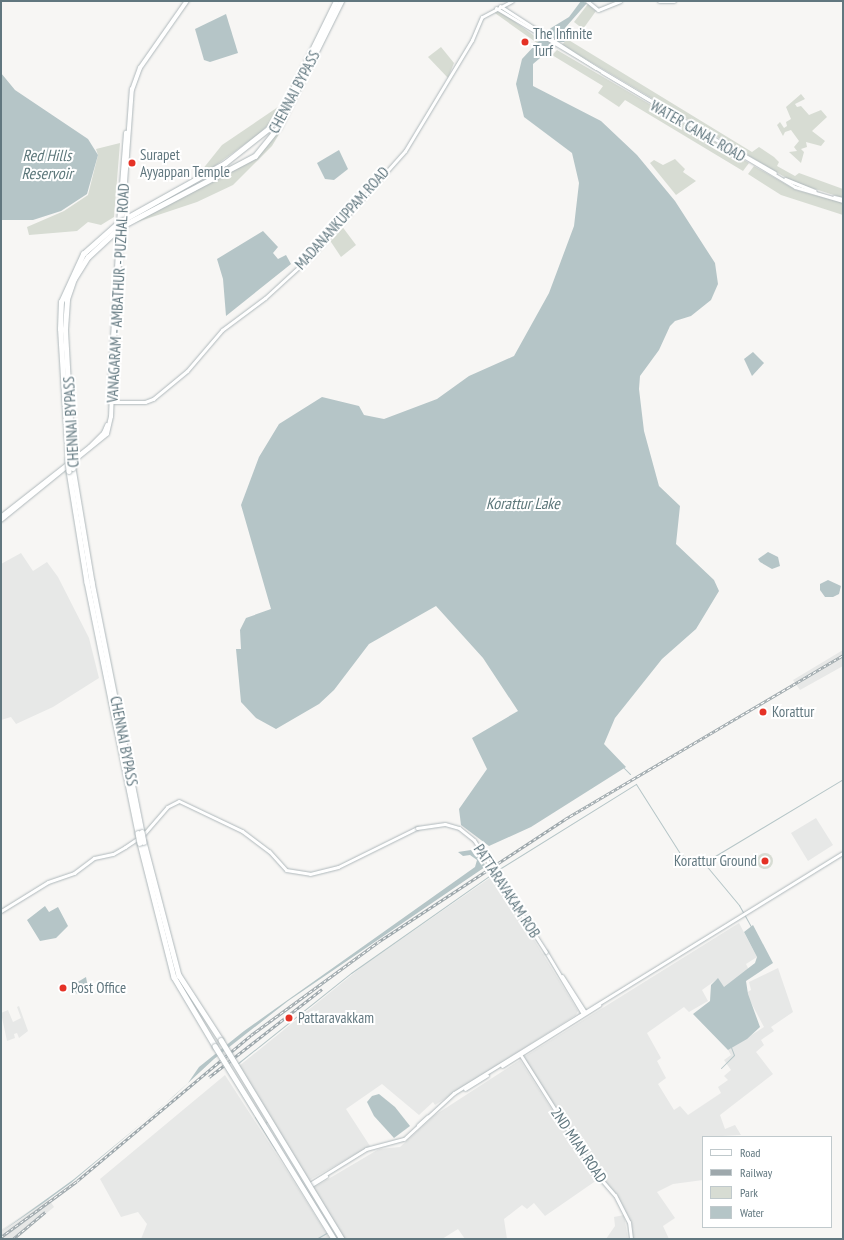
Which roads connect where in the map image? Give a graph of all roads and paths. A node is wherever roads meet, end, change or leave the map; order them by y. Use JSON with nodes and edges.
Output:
{"nodes":[{"id":1,"x":185,"y":1,"type":"edge"},
{"id":2,"x":336,"y":1,"type":"edge"},
{"id":3,"x":341,"y":1,"type":"edge"},
{"id":4,"x":512,"y":1,"type":"edge"},
{"id":5,"x":587,"y":1,"type":"edge"},
{"id":6,"x":620,"y":1,"type":"edge"},
{"id":7,"x":659,"y":1,"type":"edge"},
{"id":8,"x":674,"y":1,"type":"edge"},
{"id":9,"x":501,"y":6,"type":"junction"},
{"id":10,"x":496,"y":8,"type":"junction"},
{"id":11,"x":542,"y":36,"type":"junction"},
{"id":12,"x":560,"y":47,"type":"junction"},
{"id":13,"x":261,"y":136,"type":"junction"},
{"id":14,"x":268,"y":140,"type":"junction"},
{"id":15,"x":225,"y":163,"type":"junction"},
{"id":16,"x":228,"y":168,"type":"junction"},
{"id":17,"x":772,"y":172,"type":"junction"},
{"id":18,"x":843,"y":200,"type":"edge"},
{"id":19,"x":140,"y":213,"type":"junction"},
{"id":20,"x":110,"y":402,"type":"junction"},
{"id":21,"x":17,"y":506,"type":"junction"},
{"id":22,"x":1,"y":517,"type":"edge"},
{"id":23,"x":1,"y":520,"type":"edge"},
{"id":24,"x":140,"y":841,"type":"junction"},
{"id":25,"x":843,"y":853,"type":"edge"},
{"id":26,"x":1,"y":911,"type":"edge"},
{"id":27,"x":584,"y":1013,"type":"junction"},
{"id":28,"x":218,"y":1043,"type":"junction"},
{"id":29,"x":520,"y":1054,"type":"junction"},
{"id":30,"x":299,"y":1177,"type":"junction"},
{"id":31,"x":305,"y":1188,"type":"junction"},
{"id":32,"x":334,"y":1239,"type":"edge"},
{"id":33,"x":339,"y":1239,"type":"edge"},
{"id":34,"x":342,"y":1239,"type":"edge"},
{"id":35,"x":631,"y":1239,"type":"edge"}],
"edges":[{"from":1,"to":20,"type":"main road","name":"VANAGARAM - AMBATHUR - PUZHAL ROAD"},
{"from":2,"to":13,"type":"highway","name":"CHENNAI BYPASS"},
{"from":3,"to":14,"type":"highway","name":"CHENNAI BYPASS"},
{"from":4,"to":9,"type":"main road"},
{"from":5,"to":6,"type":"main road"},
{"from":7,"to":8,"type":"main road"},
{"from":9,"to":10,"type":"main road"},
{"from":9,"to":11,"type":"main road"},
{"from":10,"to":11,"type":"main road"},
{"from":10,"to":20,"type":"main road","name":"MADANANKUPPAM ROAD"},
{"from":11,"to":12,"type":"main road"},
{"from":12,"to":17,"type":"main road","name":"WATER CANAL ROAD"},
{"from":12,"to":17,"type":"main road","name":"WATER CANAL ROAD"},
{"from":13,"to":14,"type":"highway"},
{"from":13,"to":15,"type":"highway","name":"CHENNAI BYPASS"},
{"from":14,"to":16,"type":"highway","name":"CHENNAI BYPASS"},
{"from":15,"to":16,"type":"highway"},
{"from":15,"to":19,"type":"highway","name":"CHENNAI BYPASS"},
{"from":16,"to":19,"type":"highway","name":"CHENNAI BYPASS"},
{"from":17,"to":18,"type":"main road","name":"WATER CANAL ROAD"},
{"from":19,"to":24,"type":"highway","name":"CHENNAI BYPASS","bridge":true},
{"from":20,"to":21,"type":"main road"},
{"from":20,"to":21,"type":"main road","name":"VANAGARAM - AMBATHUR - PUZHAL ROAD"},
{"from":21,"to":22,"type":"main road"},
{"from":21,"to":23,"type":"main road"},
{"from":24,"to":26,"type":"main road","name":"PATTARAVAKAM ROB"},
{"from":24,"to":27,"type":"main road","name":"PATTARAVAKAM ROB","bridge":true},
{"from":24,"to":28,"type":"highway","name":"CHENNAI BYPASS"},
{"from":24,"to":28,"type":"highway","name":"CHENNAI BYPASS"},
{"from":25,"to":27,"type":"main road"},
{"from":27,"to":29,"type":"main road"},
{"from":28,"to":30,"type":"highway","bridge":true},
{"from":28,"to":32,"type":"highway","bridge":true},
{"from":28,"to":34,"type":"highway","bridge":true},
{"from":29,"to":31,"type":"main road"},
{"from":29,"to":35,"type":"main road","name":"2ND MIAN ROAD"},
{"from":30,"to":30,"type":"main road"},
{"from":30,"to":31,"type":"main road"},
{"from":31,"to":32,"type":"main road"},
{"from":31,"to":33,"type":"main road"}]}
